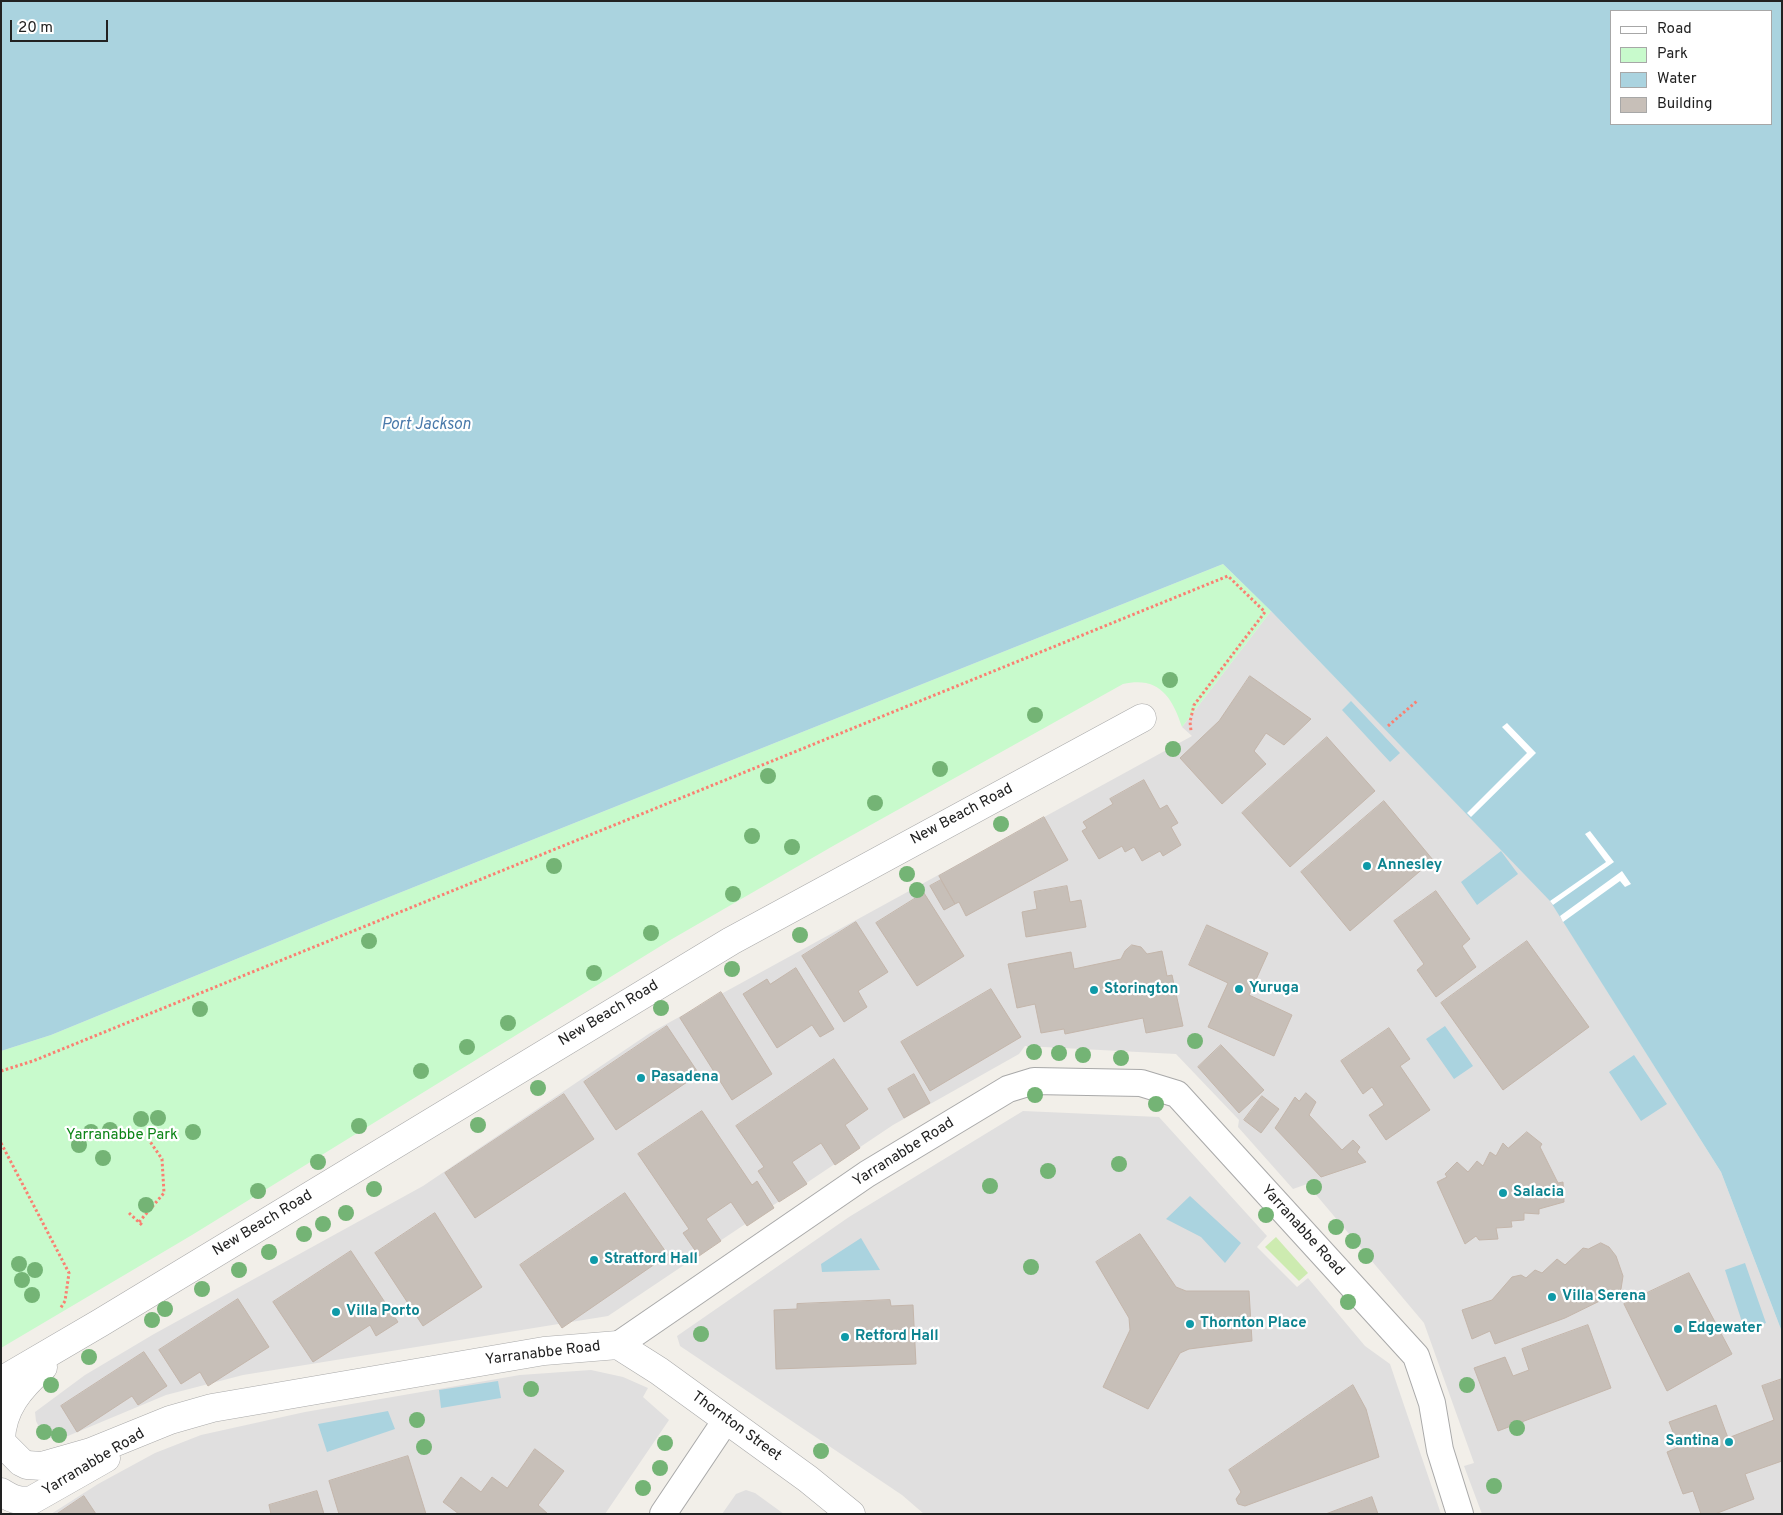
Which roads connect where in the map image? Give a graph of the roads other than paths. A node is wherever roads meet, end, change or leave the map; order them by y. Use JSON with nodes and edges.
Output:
{"nodes":[{"id":1,"x":1142,"y":718,"type":"dead end"},
{"id":2,"x":88,"y":1330,"type":"junction"},
{"id":3,"x":618,"y":1345,"type":"junction"},
{"id":4,"x":1,"y":1381,"type":"edge"},
{"id":5,"x":726,"y":1420,"type":"junction"},
{"id":6,"x":157,"y":1425,"type":"junction"},
{"id":7,"x":6,"y":1449,"type":"edge"},
{"id":8,"x":1,"y":1492,"type":"edge"},
{"id":9,"x":19,"y":1507,"type":"edge"},
{"id":10,"x":663,"y":1514,"type":"edge"},
{"id":11,"x":851,"y":1514,"type":"edge"},
{"id":12,"x":1460,"y":1514,"type":"edge"}],
"edges":[{"from":1,"to":2,"type":"street","name":"New Beach Road"},
{"from":2,"to":4,"type":"street","name":"New Beach Road"},
{"from":2,"to":7,"type":"street","name":"New Beach Road"},
{"from":3,"to":5,"type":"street","name":"Thornton Street"},
{"from":3,"to":6,"type":"street","name":"Yarranabbe Road"},
{"from":3,"to":12,"type":"street","name":"Yarranabbe Road"},
{"from":5,"to":10,"type":"street"},
{"from":5,"to":11,"type":"street","name":"Thornton Street"},
{"from":6,"to":7,"type":"street","name":"Yarranabbe Road"},
{"from":6,"to":9,"type":"street","name":"Yarranabbe Road"},
{"from":7,"to":9,"type":"street"},
{"from":8,"to":9,"type":"street","name":"Yarranabbe Road"}]}
